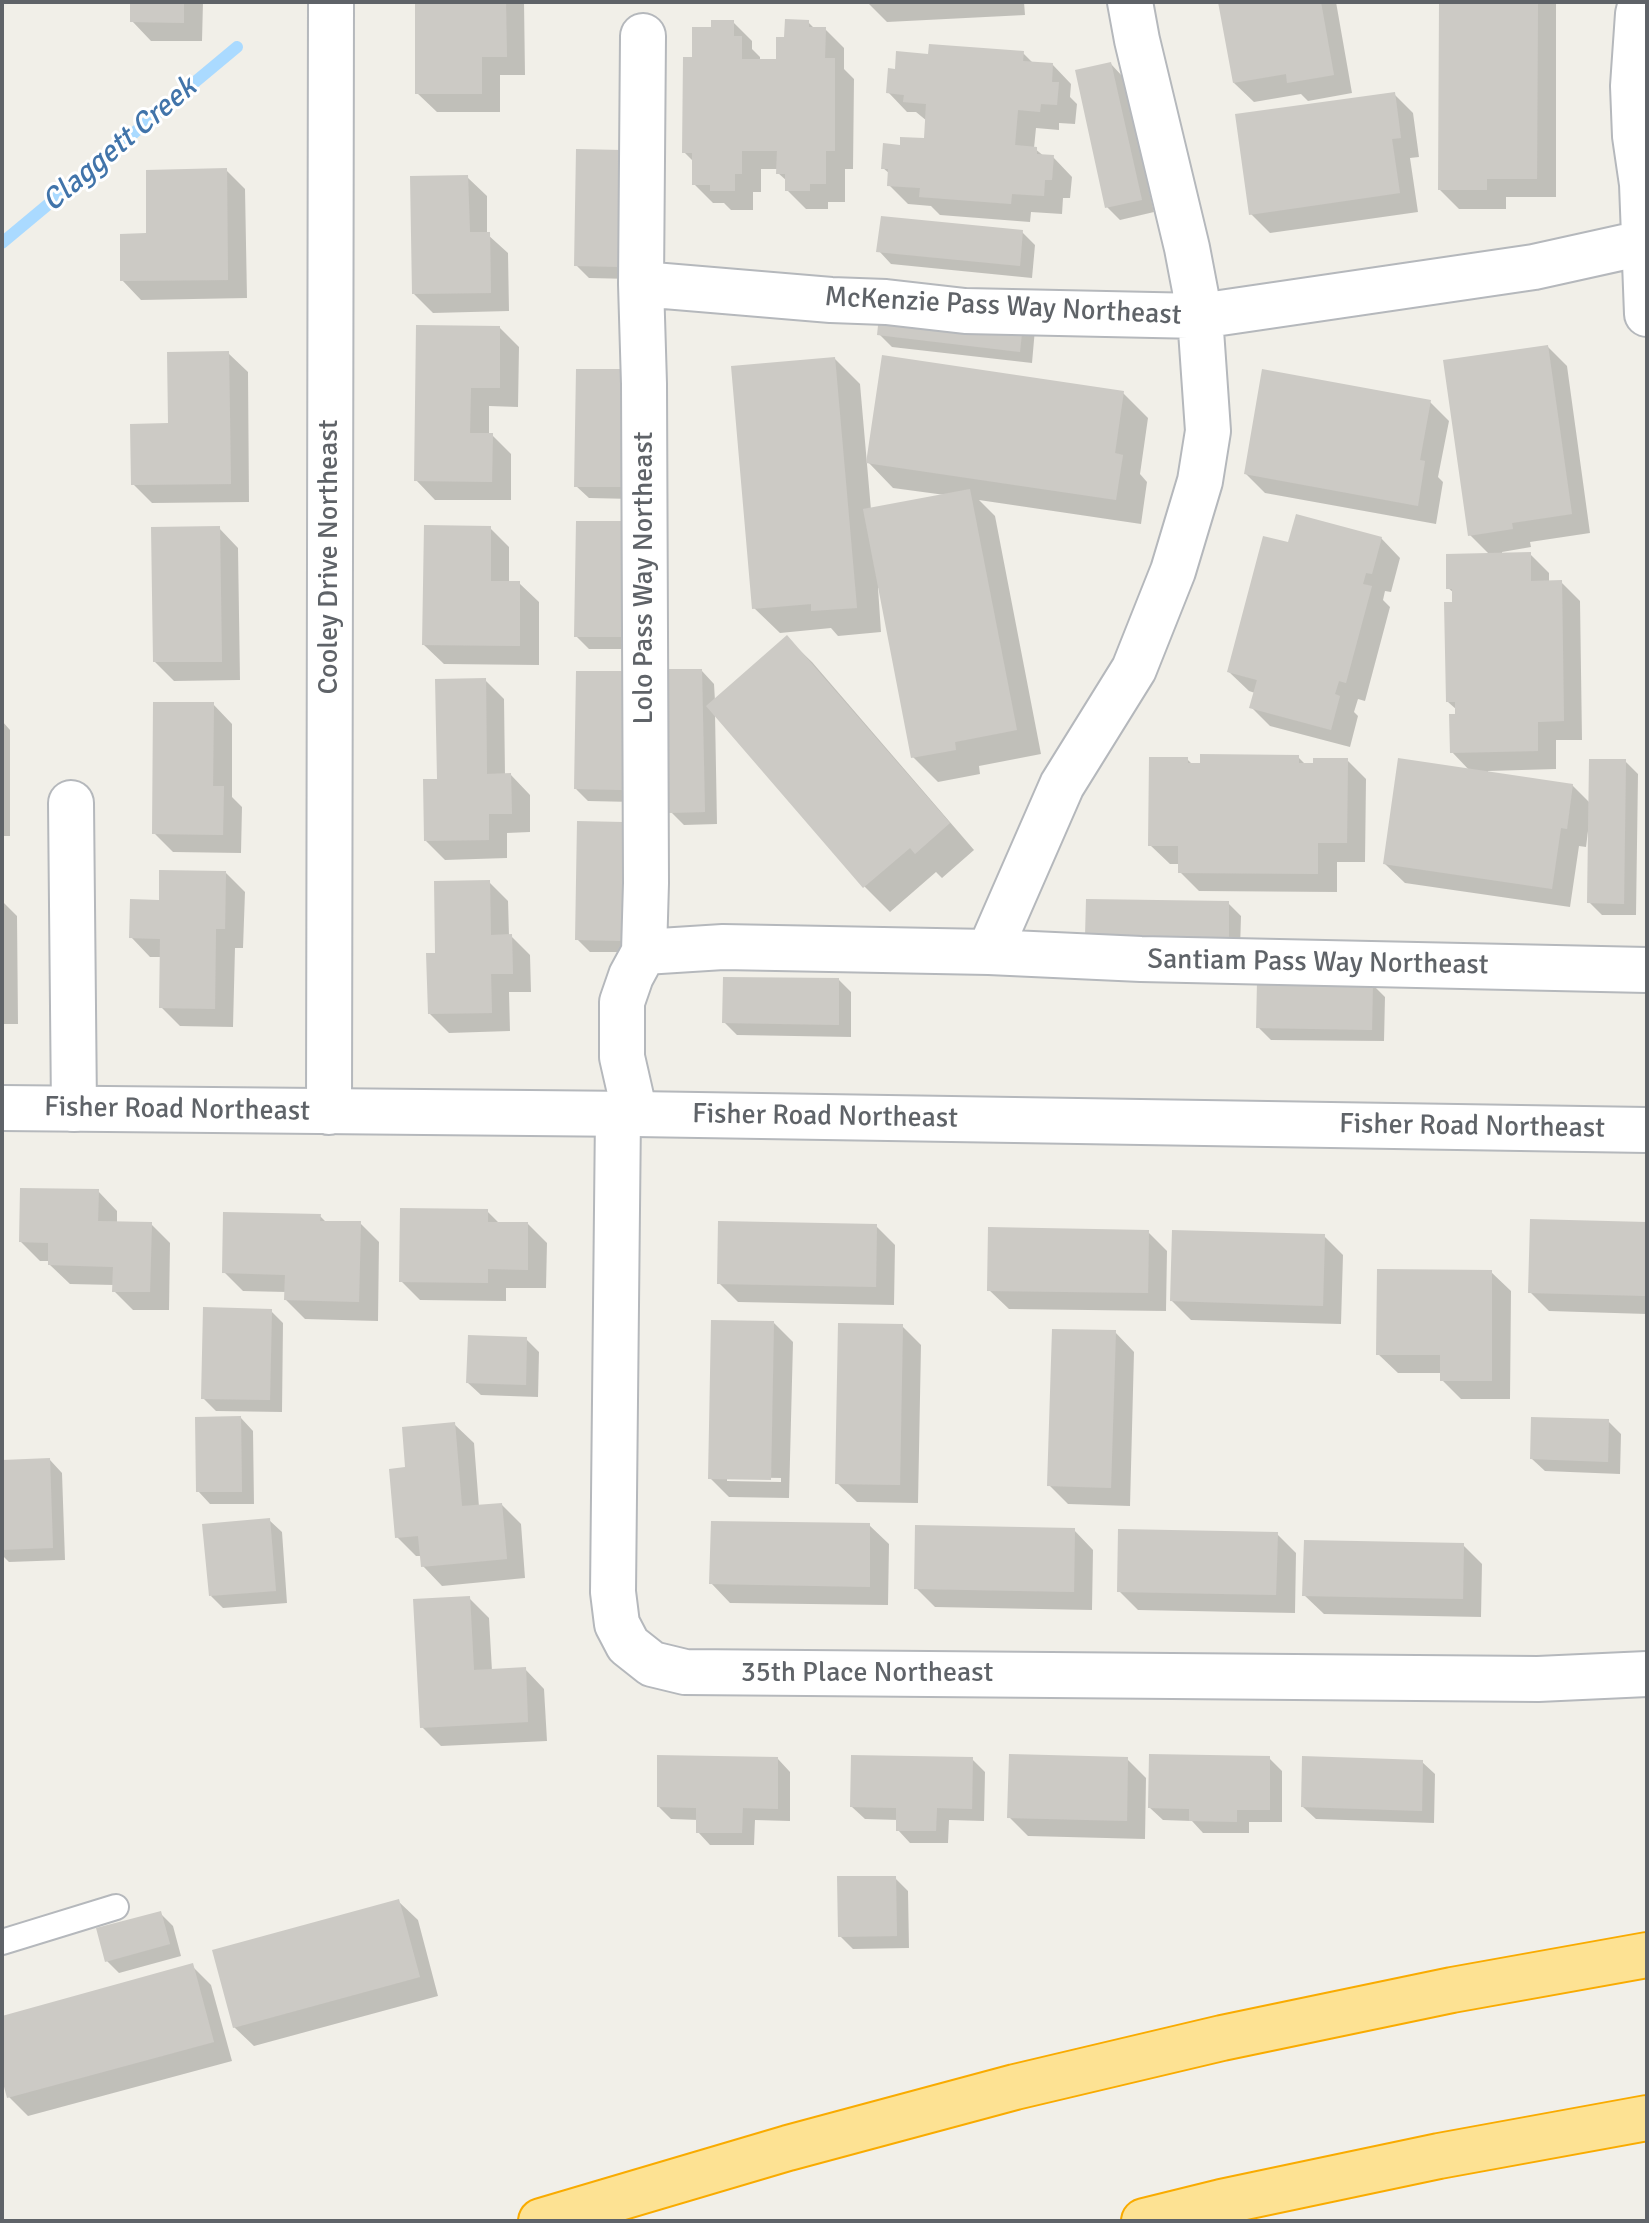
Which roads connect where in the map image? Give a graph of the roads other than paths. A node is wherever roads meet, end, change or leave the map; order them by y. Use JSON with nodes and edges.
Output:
{"nodes":[{"id":1,"x":331,"y":2,"type":"edge"},
{"id":2,"x":1130,"y":2,"type":"edge"},
{"id":3,"x":1641,"y":2,"type":"edge"},
{"id":4,"x":643,"y":36,"type":"dead end"},
{"id":5,"x":1646,"y":242,"type":"edge"},
{"id":6,"x":641,"y":284,"type":"junction"},
{"id":7,"x":1647,"y":314,"type":"edge"},
{"id":8,"x":1200,"y":316,"type":"junction"},
{"id":9,"x":71,"y":803,"type":"dead end"},
{"id":10,"x":644,"y":952,"type":"junction"},
{"id":11,"x":989,"y":952,"type":"junction"},
{"id":12,"x":1647,"y":970,"type":"edge"},
{"id":13,"x":2,"y":1108,"type":"edge"},
{"id":14,"x":74,"y":1109,"type":"junction"},
{"id":15,"x":329,"y":1112,"type":"junction"},
{"id":16,"x":626,"y":1114,"type":"junction"},
{"id":17,"x":1647,"y":1130,"type":"edge"},
{"id":18,"x":1647,"y":1674,"type":"edge"},
{"id":19,"x":116,"y":1907,"type":"dead end"},
{"id":20,"x":2,"y":1942,"type":"edge"},
{"id":21,"x":1647,"y":1955,"type":"edge"},
{"id":22,"x":1647,"y":2118,"type":"edge"},
{"id":23,"x":541,"y":2221,"type":"edge"},
{"id":24,"x":1144,"y":2221,"type":"edge"}],
"edges":[{"from":1,"to":15,"type":"street","name":"Cooley Drive Northeast"},
{"from":2,"to":8,"type":"street"},
{"from":3,"to":5,"type":"street"},
{"from":4,"to":6,"type":"street","name":"Lolo Pass Way Northeast"},
{"from":5,"to":7,"type":"street"},
{"from":5,"to":8,"type":"street","name":"McKenzie Pass Way Northeast"},
{"from":6,"to":8,"type":"street","name":"McKenzie Pass Way Northeast"},
{"from":6,"to":10,"type":"street","name":"Lolo Pass Way Northeast"},
{"from":8,"to":11,"type":"street"},
{"from":9,"to":14,"type":"street"},
{"from":10,"to":11,"type":"street","name":"Santiam Pass Way Northeast"},
{"from":10,"to":16,"type":"street","name":"Lolo Pass Way Northeast"},
{"from":11,"to":12,"type":"street","name":"Santiam Pass Way Northeast"},
{"from":13,"to":14,"type":"street","name":"Fisher Road Northeast"},
{"from":14,"to":15,"type":"street","name":"Fisher Road Northeast"},
{"from":15,"to":16,"type":"street","name":"Fisher Road Northeast"},
{"from":16,"to":17,"type":"street","name":"Fisher Road Northeast"},
{"from":16,"to":18,"type":"street","name":"35th Place Northeast"},
{"from":19,"to":20,"type":"lane"},
{"from":21,"to":23,"type":"highway"},
{"from":22,"to":24,"type":"highway"}]}
